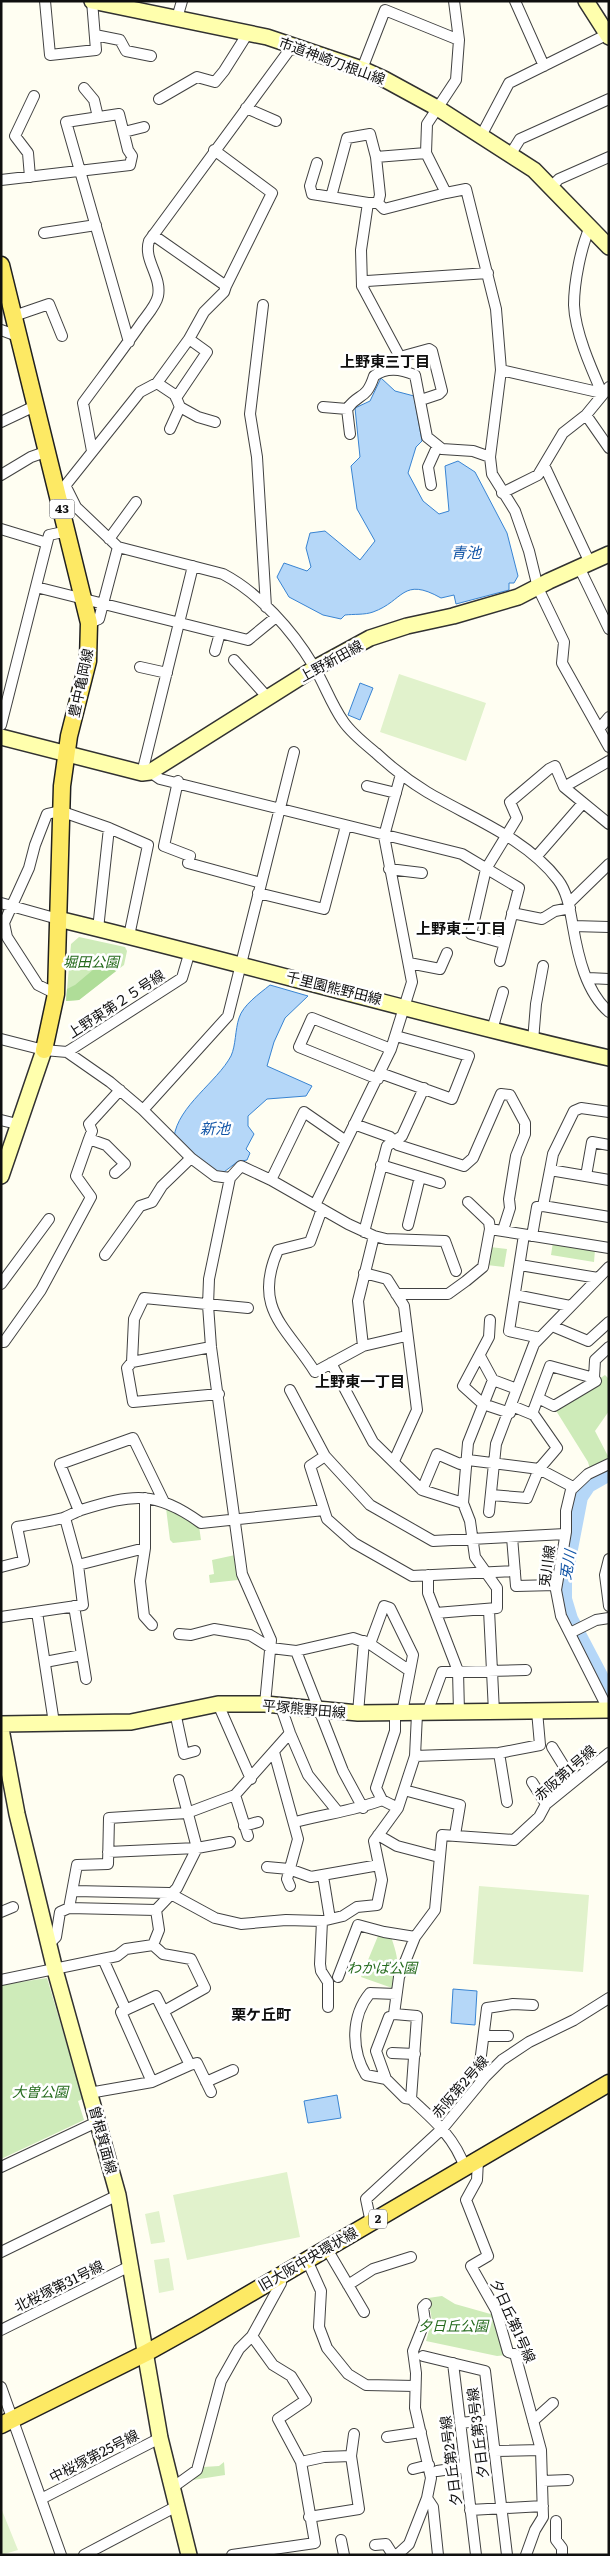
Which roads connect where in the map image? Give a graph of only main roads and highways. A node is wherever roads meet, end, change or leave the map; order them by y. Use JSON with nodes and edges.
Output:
{"nodes":[{"id":1,"x":1,"y":265,"type":"edge"},
{"id":2,"x":44,"y":1050,"type":"road end"},
{"id":3,"x":609,"y":2083,"type":"edge"},
{"id":4,"x":7,"y":2422,"type":"edge"}],
"edges":[{"from":1,"to":2,"type":"main road","name":"豊中亀岡線","number":"43"},
{"from":3,"to":4,"type":"main road","name":"旧大阪中央環状線","number":"2"}]}
